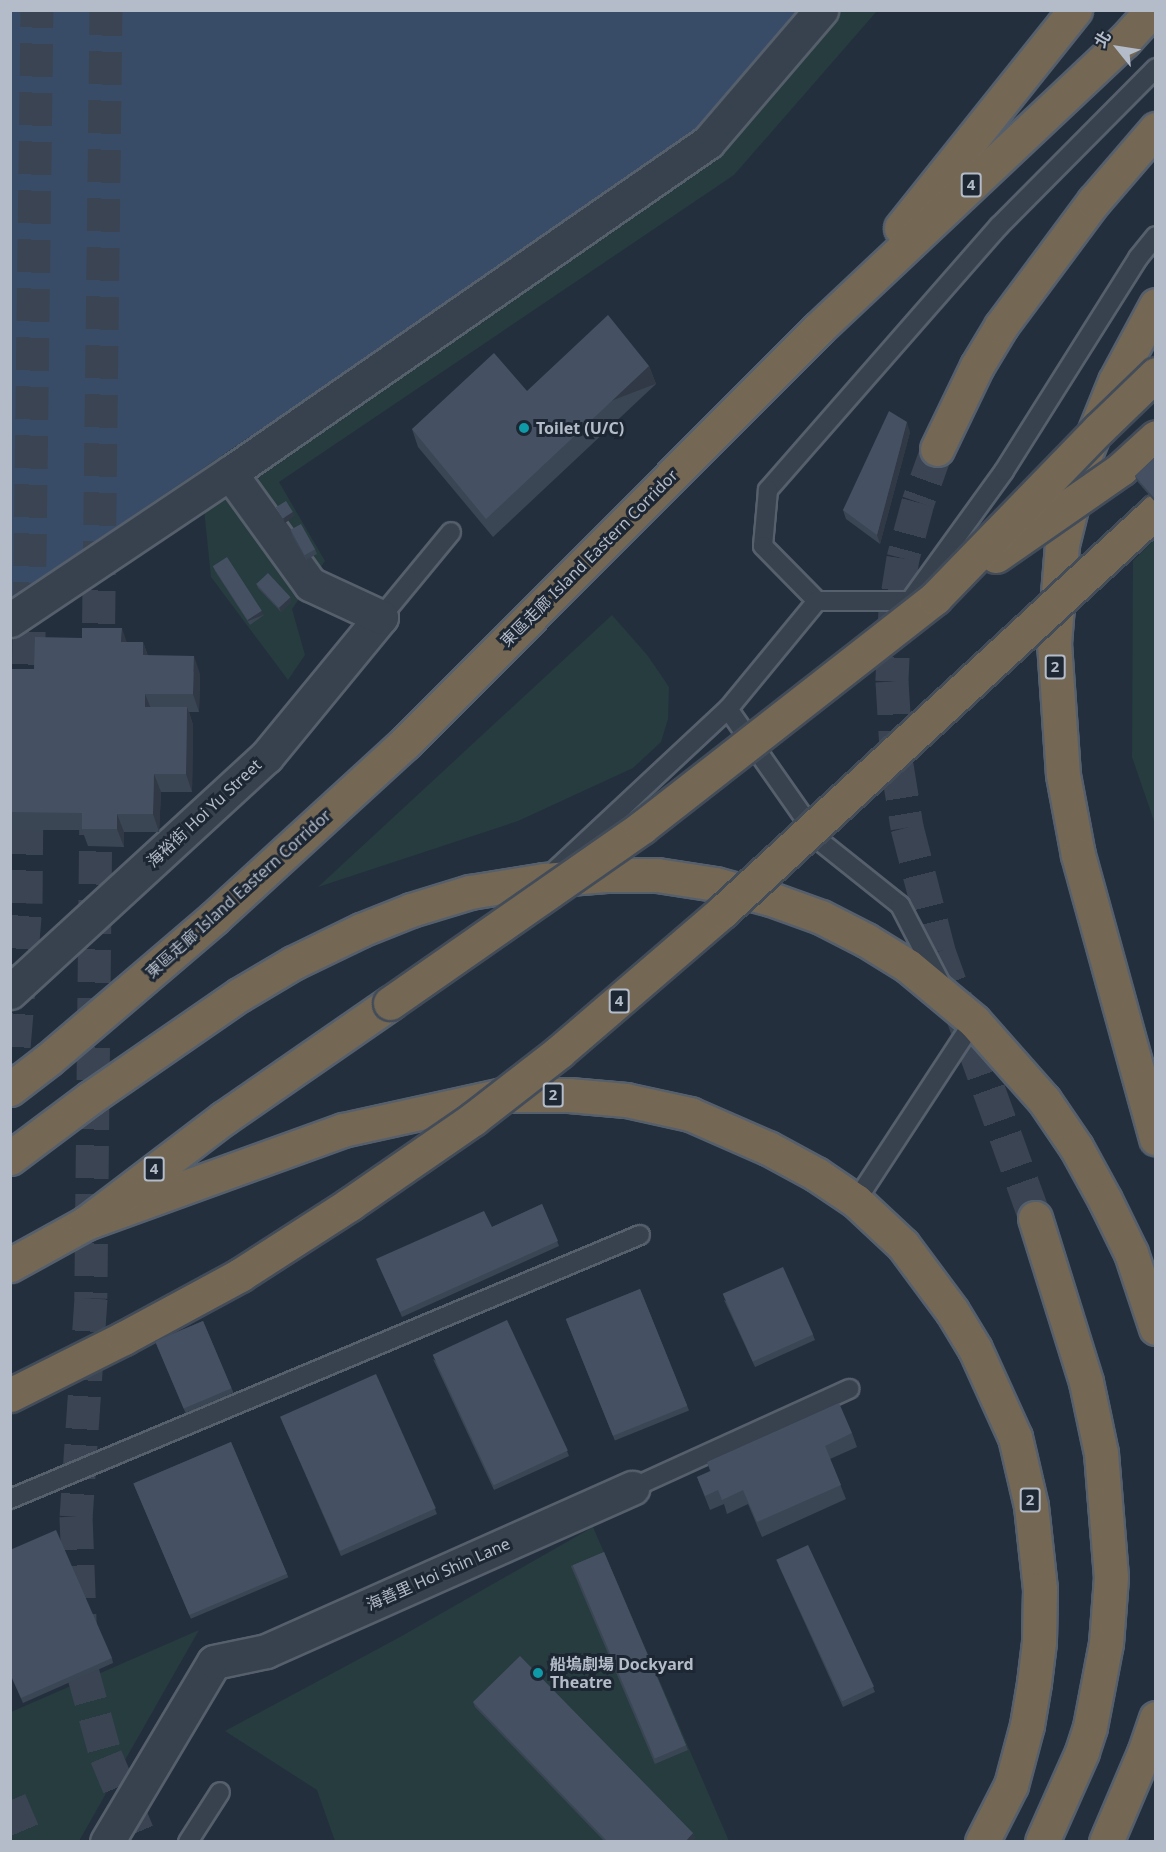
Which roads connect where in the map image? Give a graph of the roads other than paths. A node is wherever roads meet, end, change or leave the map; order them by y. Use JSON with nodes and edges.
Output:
{"nodes":[{"id":1,"x":821,"y":10,"type":"edge"},
{"id":2,"x":1075,"y":10,"type":"edge"},
{"id":3,"x":1152,"y":10,"type":"edge"},
{"id":4,"x":1155,"y":68,"type":"edge"},
{"id":5,"x":1155,"y":129,"type":"edge"},
{"id":6,"x":1155,"y":236,"type":"edge"},
{"id":7,"x":1155,"y":304,"type":"edge"},
{"id":8,"x":818,"y":329,"type":"junction"},
{"id":9,"x":1155,"y":374,"type":"edge"},
{"id":10,"x":1155,"y":436,"type":"edge"},
{"id":11,"x":937,"y":449,"type":"tunnel mouth"},
{"id":12,"x":230,"y":473,"type":"junction"},
{"id":13,"x":1155,"y":511,"type":"edge"},
{"id":14,"x":451,"y":532,"type":"dead end"},
{"id":15,"x":935,"y":598,"type":"junction"},
{"id":16,"x":817,"y":601,"type":"junction"},
{"id":17,"x":381,"y":617,"type":"junction"},
{"id":18,"x":10,"y":620,"type":"edge"},
{"id":19,"x":728,"y":709,"type":"junction"},
{"id":20,"x":544,"y":880,"type":"junction"},
{"id":21,"x":10,"y":992,"type":"edge"},
{"id":22,"x":947,"y":996,"type":"junction"},
{"id":23,"x":974,"y":1021,"type":"junction"},
{"id":24,"x":10,"y":1089,"type":"edge"},
{"id":25,"x":1155,"y":1138,"type":"edge"},
{"id":26,"x":10,"y":1158,"type":"edge"},
{"id":27,"x":856,"y":1201,"type":"junction"},
{"id":28,"x":1035,"y":1218,"type":"tunnel mouth"},
{"id":29,"x":86,"y":1223,"type":"junction"},
{"id":30,"x":640,"y":1235,"type":"dead end"},
{"id":31,"x":10,"y":1264,"type":"edge"},
{"id":32,"x":1155,"y":1328,"type":"edge"},
{"id":33,"x":849,"y":1389,"type":"dead end"},
{"id":34,"x":10,"y":1395,"type":"edge"},
{"id":35,"x":632,"y":1488,"type":"joint"},
{"id":36,"x":10,"y":1498,"type":"edge"},
{"id":37,"x":1155,"y":1718,"type":"edge"},
{"id":38,"x":220,"y":1792,"type":"dead end"},
{"id":39,"x":106,"y":1842,"type":"edge"},
{"id":40,"x":188,"y":1842,"type":"edge"},
{"id":41,"x":982,"y":1842,"type":"edge"},
{"id":42,"x":1042,"y":1842,"type":"edge"},
{"id":43,"x":1106,"y":1842,"type":"edge"}],
"edges":[{"from":1,"to":12,"type":"street"},
{"from":2,"to":8,"type":"highway"},
{"from":3,"to":8,"type":"highway","name":"東區走廊 Island Eastern Corridor","number":"4"},
{"from":4,"to":16,"type":"lane"},
{"from":5,"to":11,"type":"highway"},
{"from":6,"to":16,"type":"lane"},
{"from":7,"to":25,"type":"highway","number":"2"},
{"from":8,"to":24,"type":"highway","name":"東區走廊 Island Eastern Corridor","number":"4"},
{"from":9,"to":15,"type":"highway","number":"4","bridge":true},
{"from":10,"to":15,"type":"highway","bridge":true},
{"from":12,"to":17,"type":"street"},
{"from":12,"to":18,"type":"street"},
{"from":13,"to":34,"type":"highway","number":"4","bridge":true},
{"from":14,"to":17,"type":"lane"},
{"from":15,"to":29,"type":"highway","number":"4","bridge":true},
{"from":16,"to":19,"type":"lane"},
{"from":17,"to":21,"type":"street","name":"海裕街 Hoi Yu Street"},
{"from":19,"to":20,"type":"lane"},
{"from":19,"to":22,"type":"lane"},
{"from":20,"to":22,"type":"highway"},
{"from":20,"to":26,"type":"highway"},
{"from":22,"to":23,"type":"highway"},
{"from":23,"to":27,"type":"lane"},
{"from":23,"to":32,"type":"highway"},
{"from":27,"to":29,"type":"highway","number":"2"},
{"from":27,"to":41,"type":"highway","number":"2"},
{"from":28,"to":42,"type":"highway"},
{"from":29,"to":31,"type":"highway","number":"4"},
{"from":30,"to":36,"type":"lane"},
{"from":33,"to":35,"type":"lane","name":"海善里 Hoi Shin Lane"},
{"from":35,"to":39,"type":"street","name":"海善里 Hoi Shin Lane"},
{"from":37,"to":43,"type":"highway"},
{"from":38,"to":40,"type":"lane"}]}
